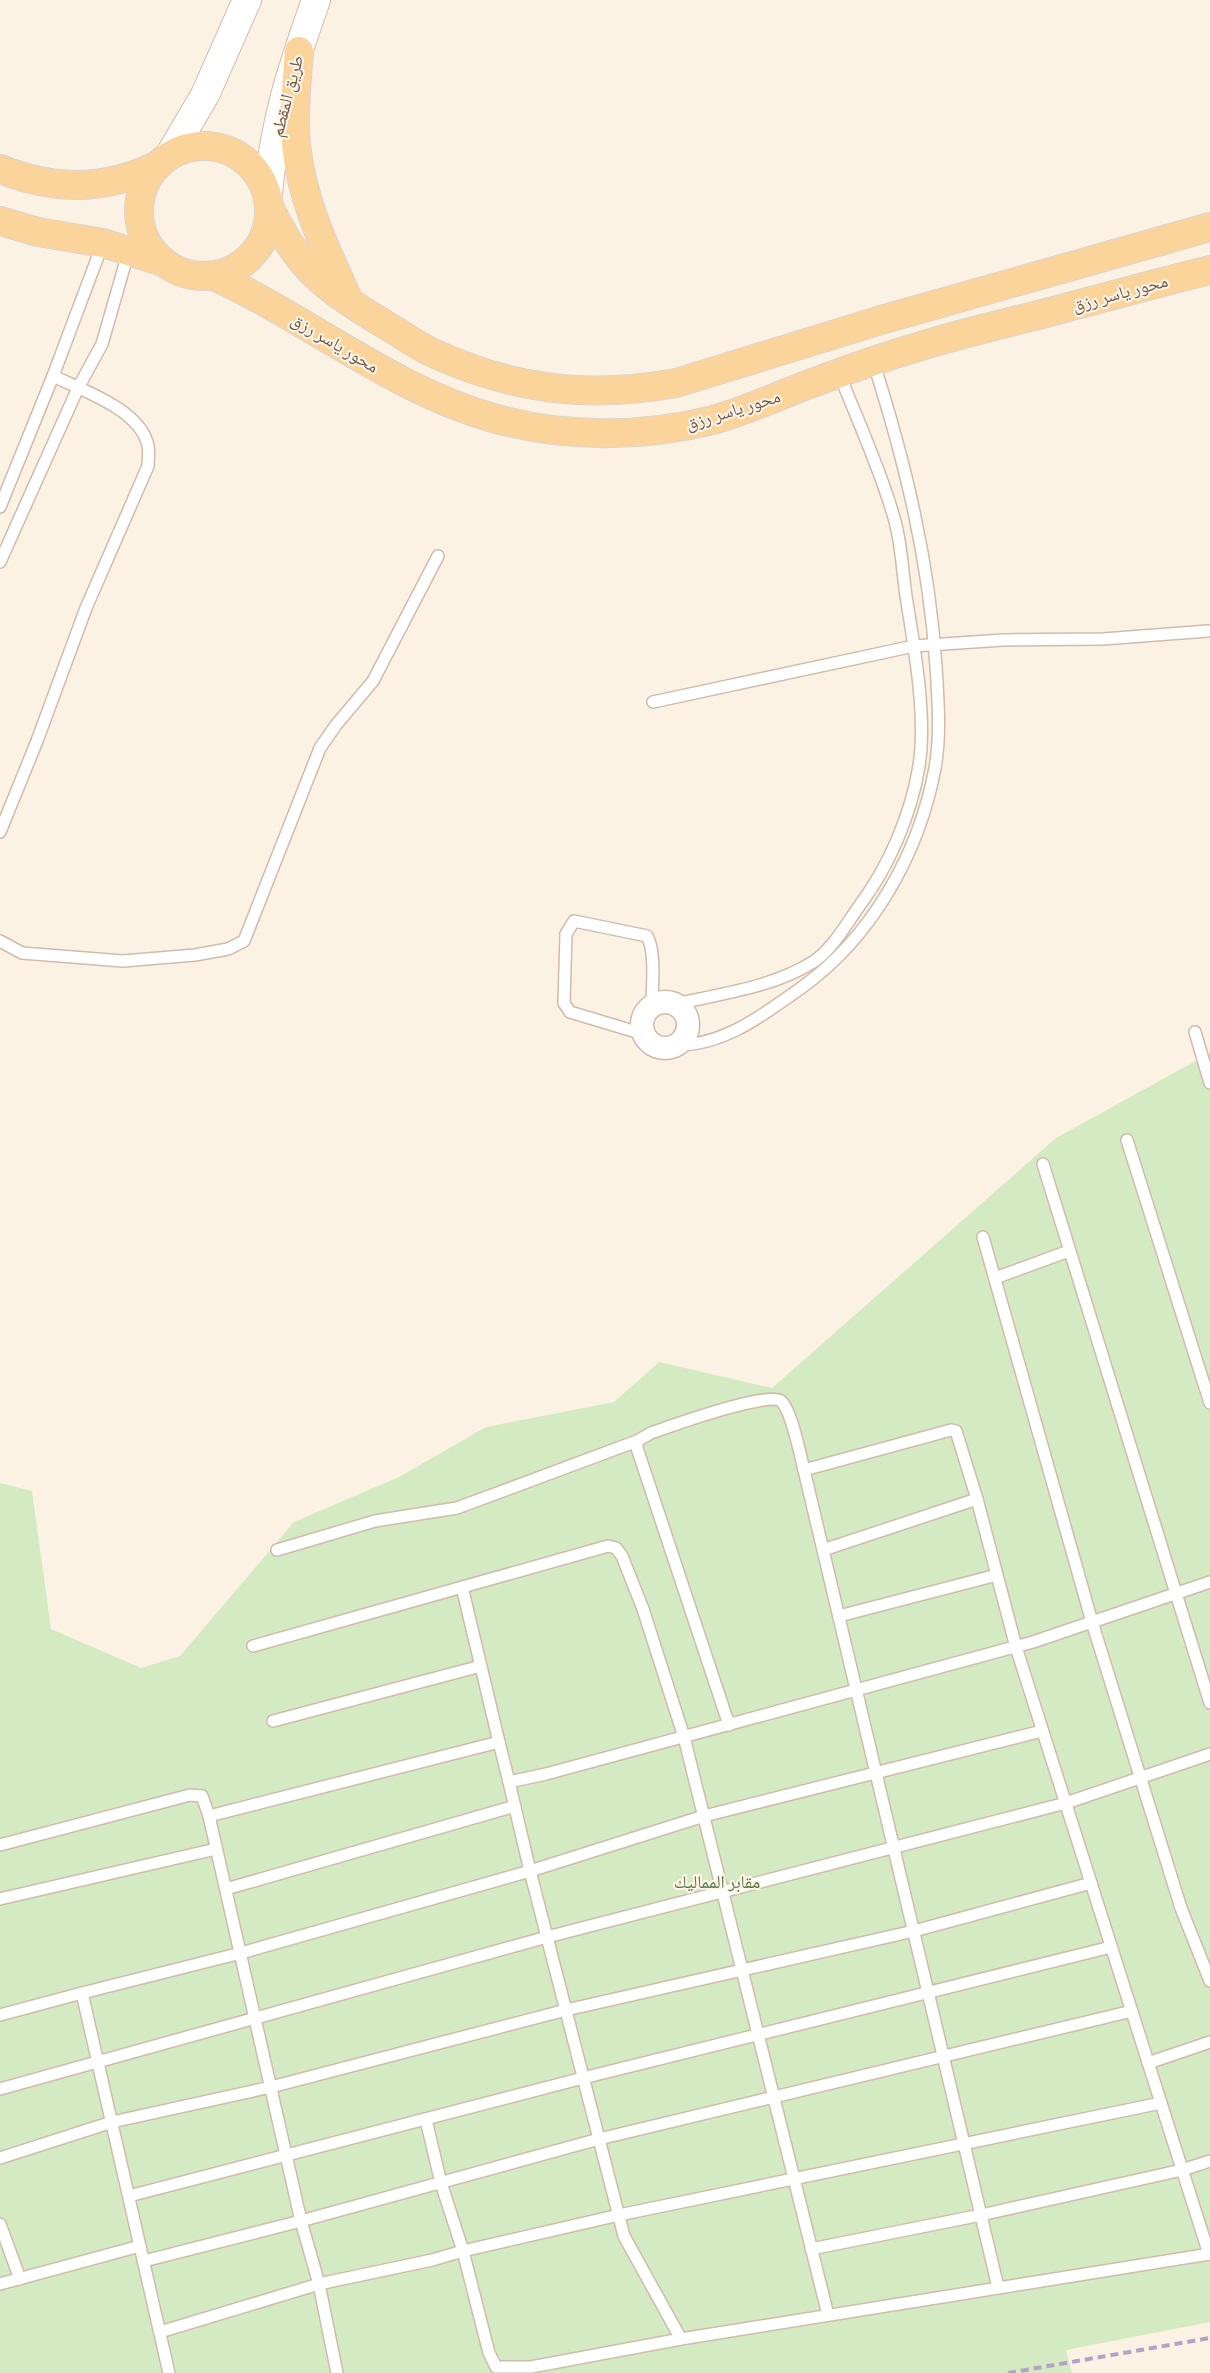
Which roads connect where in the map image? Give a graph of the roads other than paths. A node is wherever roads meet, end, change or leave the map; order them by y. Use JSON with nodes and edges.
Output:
{"nodes":[{"id":1,"x":247,"y":0,"type":"edge"},
{"id":2,"x":316,"y":0,"type":"edge"},
{"id":3,"x":299,"y":51,"type":"junction"},
{"id":4,"x":163,"y":161,"type":"junction"},
{"id":5,"x":0,"y":169,"type":"edge"},
{"id":6,"x":269,"y":201,"type":"junction"},
{"id":7,"x":0,"y":221,"type":"edge"},
{"id":8,"x":1210,"y":227,"type":"edge"},
{"id":9,"x":103,"y":243,"type":"junction"},
{"id":10,"x":129,"y":250,"type":"junction"},
{"id":11,"x":163,"y":263,"type":"junction"},
{"id":12,"x":1210,"y":270,"type":"edge"},
{"id":13,"x":214,"y":276,"type":"junction"},
{"id":14,"x":350,"y":303,"type":"junction"},
{"id":15,"x":873,"y":361,"type":"junction"},
{"id":16,"x":839,"y":373,"type":"junction"},
{"id":17,"x":53,"y":376,"type":"junction"},
{"id":18,"x":78,"y":388,"type":"junction"},
{"id":19,"x":0,"y":507,"type":"edge"},
{"id":20,"x":438,"y":556,"type":"dead end"},
{"id":21,"x":0,"y":562,"type":"edge"},
{"id":22,"x":1208,"y":631,"type":"dead end"},
{"id":23,"x":934,"y":644,"type":"junction"},
{"id":24,"x":914,"y":646,"type":"junction"},
{"id":25,"x":653,"y":702,"type":"dead end"},
{"id":26,"x":0,"y":832,"type":"edge"},
{"id":27,"x":0,"y":941,"type":"edge"},
{"id":28,"x":676,"y":1004,"type":"junction"},
{"id":29,"x":652,"y":1005,"type":"junction"},
{"id":30,"x":1195,"y":1032,"type":"dead end"},
{"id":31,"x":643,"y":1034,"type":"junction"},
{"id":32,"x":678,"y":1045,"type":"junction"},
{"id":33,"x":1210,"y":1083,"type":"edge"},
{"id":34,"x":1127,"y":1140,"type":"dead end"},
{"id":35,"x":1042,"y":1164,"type":"dead end"},
{"id":36,"x":983,"y":1237,"type":"dead end"},
{"id":37,"x":1069,"y":1251,"type":"junction"},
{"id":38,"x":995,"y":1278,"type":"junction"},
{"id":39,"x":1210,"y":1402,"type":"edge"},
{"id":40,"x":636,"y":1441,"type":"junction"},
{"id":41,"x":804,"y":1470,"type":"junction"},
{"id":42,"x":977,"y":1499,"type":"junction"},
{"id":43,"x":278,"y":1550,"type":"dead end"},
{"id":44,"x":824,"y":1550,"type":"junction"},
{"id":45,"x":997,"y":1575,"type":"junction"},
{"id":46,"x":1210,"y":1582,"type":"edge"},
{"id":47,"x":462,"y":1587,"type":"junction"},
{"id":48,"x":1176,"y":1594,"type":"junction"},
{"id":49,"x":839,"y":1616,"type":"junction"},
{"id":50,"x":1092,"y":1622,"type":"junction"},
{"id":51,"x":253,"y":1646,"type":"dead end"},
{"id":52,"x":1016,"y":1647,"type":"junction"},
{"id":53,"x":481,"y":1666,"type":"junction"},
{"id":54,"x":856,"y":1690,"type":"junction"},
{"id":55,"x":1210,"y":1703,"type":"edge"},
{"id":56,"x":272,"y":1721,"type":"dead end"},
{"id":57,"x":729,"y":1725,"type":"junction"},
{"id":58,"x":1042,"y":1731,"type":"junction"},
{"id":59,"x":684,"y":1737,"type":"junction"},
{"id":60,"x":499,"y":1742,"type":"junction"},
{"id":61,"x":1210,"y":1754,"type":"edge"},
{"id":62,"x":876,"y":1771,"type":"junction"},
{"id":63,"x":1142,"y":1777,"type":"junction"},
{"id":64,"x":509,"y":1782,"type":"junction"},
{"id":65,"x":1066,"y":1803,"type":"junction"},
{"id":66,"x":515,"y":1806,"type":"junction"},
{"id":67,"x":209,"y":1816,"type":"junction"},
{"id":68,"x":704,"y":1816,"type":"junction"},
{"id":69,"x":0,"y":1845,"type":"edge"},
{"id":70,"x":894,"y":1847,"type":"junction"},
{"id":71,"x":216,"y":1848,"type":"junction"},
{"id":72,"x":530,"y":1871,"type":"junction"},
{"id":73,"x":1091,"y":1883,"type":"junction"},
{"id":74,"x":226,"y":1889,"type":"junction"},
{"id":75,"x":722,"y":1891,"type":"junction"},
{"id":76,"x":0,"y":1900,"type":"edge"},
{"id":77,"x":914,"y":1932,"type":"junction"},
{"id":78,"x":546,"y":1937,"type":"junction"},
{"id":79,"x":1111,"y":1947,"type":"junction"},
{"id":80,"x":241,"y":1953,"type":"junction"},
{"id":81,"x":742,"y":1970,"type":"junction"},
{"id":82,"x":1210,"y":1981,"type":"edge"},
{"id":83,"x":82,"y":1993,"type":"junction"},
{"id":84,"x":928,"y":1993,"type":"junction"},
{"id":85,"x":566,"y":2010,"type":"junction"},
{"id":86,"x":1132,"y":2011,"type":"junction"},
{"id":87,"x":0,"y":2015,"type":"edge"},
{"id":88,"x":256,"y":2018,"type":"junction"},
{"id":89,"x":758,"y":2035,"type":"junction"},
{"id":90,"x":1210,"y":2042,"type":"edge"},
{"id":91,"x":944,"y":2056,"type":"junction"},
{"id":92,"x":99,"y":2062,"type":"junction"},
{"id":93,"x":1148,"y":2062,"type":"junction"},
{"id":94,"x":583,"y":2078,"type":"junction"},
{"id":95,"x":271,"y":2087,"type":"junction"},
{"id":96,"x":0,"y":2090,"type":"edge"},
{"id":97,"x":774,"y":2097,"type":"junction"},
{"id":98,"x":1161,"y":2102,"type":"junction"},
{"id":99,"x":426,"y":2120,"type":"junction"},
{"id":100,"x":112,"y":2122,"type":"junction"},
{"id":101,"x":599,"y":2139,"type":"junction"},
{"id":102,"x":964,"y":2143,"type":"junction"},
{"id":103,"x":286,"y":2156,"type":"junction"},
{"id":104,"x":0,"y":2158,"type":"edge"},
{"id":105,"x":1210,"y":2161,"type":"edge"},
{"id":106,"x":1182,"y":2170,"type":"junction"},
{"id":107,"x":794,"y":2178,"type":"junction"},
{"id":108,"x":441,"y":2182,"type":"junction"},
{"id":109,"x":129,"y":2196,"type":"junction"},
{"id":110,"x":619,"y":2215,"type":"junction"},
{"id":111,"x":981,"y":2215,"type":"junction"},
{"id":112,"x":301,"y":2221,"type":"junction"},
{"id":113,"x":0,"y":2224,"type":"edge"},
{"id":114,"x":140,"y":2246,"type":"junction"},
{"id":115,"x":812,"y":2249,"type":"junction"},
{"id":116,"x":462,"y":2251,"type":"junction"},
{"id":117,"x":1210,"y":2254,"type":"edge"},
{"id":118,"x":144,"y":2261,"type":"junction"},
{"id":119,"x":20,"y":2279,"type":"junction"},
{"id":120,"x":0,"y":2284,"type":"edge"},
{"id":121,"x":318,"y":2284,"type":"junction"},
{"id":122,"x":998,"y":2287,"type":"junction"},
{"id":123,"x":828,"y":2315,"type":"junction"},
{"id":124,"x":160,"y":2332,"type":"junction"},
{"id":125,"x":681,"y":2339,"type":"junction"},
{"id":126,"x":531,"y":2370,"type":"edge"},
{"id":127,"x":169,"y":2373,"type":"edge"},
{"id":128,"x":337,"y":2373,"type":"edge"}],
"edges":[{"from":1,"to":4,"type":"main road"},
{"from":2,"to":3,"type":"main road","name":"طريق المقطم"},
{"from":3,"to":6,"type":"main road","name":"طريق المقطم"},
{"from":3,"to":14,"type":"main road"},
{"from":4,"to":5,"type":"main road"},
{"from":4,"to":6,"type":"main road"},
{"from":4,"to":11,"type":"main road"},
{"from":6,"to":13,"type":"main road"},
{"from":6,"to":14,"type":"main road"},
{"from":7,"to":9,"type":"main road"},
{"from":8,"to":14,"type":"main road"},
{"from":9,"to":10,"type":"main road"},
{"from":9,"to":17,"type":"lane"},
{"from":10,"to":11,"type":"main road"},
{"from":10,"to":18,"type":"lane"},
{"from":11,"to":13,"type":"main road"},
{"from":12,"to":15,"type":"main road","name":"محور ياسر رزق"},
{"from":13,"to":16,"type":"main road","name":"محور ياسر رزق"},
{"from":15,"to":16,"type":"main road","name":"محور ياسر رزق"},
{"from":15,"to":23,"type":"lane"},
{"from":16,"to":24,"type":"lane"},
{"from":17,"to":18,"type":"lane"},
{"from":17,"to":19,"type":"lane"},
{"from":18,"to":21,"type":"lane"},
{"from":18,"to":26,"type":"lane"},
{"from":20,"to":27,"type":"lane"},
{"from":22,"to":23,"type":"lane"},
{"from":23,"to":24,"type":"lane"},
{"from":23,"to":32,"type":"lane"},
{"from":24,"to":25,"type":"lane"},
{"from":24,"to":28,"type":"lane"},
{"from":28,"to":29,"type":"street"},
{"from":28,"to":32,"type":"street"},
{"from":29,"to":31,"type":"street"},
{"from":29,"to":31,"type":"lane"},
{"from":30,"to":33,"type":"lane"},
{"from":31,"to":32,"type":"street"},
{"from":34,"to":39,"type":"lane"},
{"from":35,"to":37,"type":"lane"},
{"from":36,"to":38,"type":"lane"},
{"from":37,"to":38,"type":"lane"},
{"from":37,"to":48,"type":"lane"},
{"from":38,"to":50,"type":"lane"},
{"from":40,"to":41,"type":"lane"},
{"from":40,"to":43,"type":"lane"},
{"from":40,"to":57,"type":"lane"},
{"from":41,"to":42,"type":"lane"},
{"from":41,"to":44,"type":"lane"},
{"from":42,"to":44,"type":"lane"},
{"from":42,"to":45,"type":"lane"},
{"from":44,"to":49,"type":"lane"},
{"from":45,"to":49,"type":"lane"},
{"from":45,"to":52,"type":"lane"},
{"from":46,"to":48,"type":"lane"},
{"from":47,"to":51,"type":"lane"},
{"from":47,"to":53,"type":"lane"},
{"from":47,"to":59,"type":"lane"},
{"from":48,"to":50,"type":"lane"},
{"from":48,"to":55,"type":"lane"},
{"from":49,"to":54,"type":"lane"},
{"from":50,"to":52,"type":"lane"},
{"from":50,"to":63,"type":"lane"},
{"from":52,"to":54,"type":"lane"},
{"from":52,"to":58,"type":"lane"},
{"from":53,"to":56,"type":"lane"},
{"from":53,"to":60,"type":"lane"},
{"from":54,"to":57,"type":"lane"},
{"from":54,"to":62,"type":"lane"},
{"from":57,"to":59,"type":"lane"},
{"from":58,"to":62,"type":"lane"},
{"from":58,"to":65,"type":"lane"},
{"from":59,"to":64,"type":"lane"},
{"from":59,"to":68,"type":"lane"},
{"from":60,"to":64,"type":"lane"},
{"from":60,"to":67,"type":"lane"},
{"from":61,"to":63,"type":"lane"},
{"from":62,"to":68,"type":"lane"},
{"from":62,"to":70,"type":"lane"},
{"from":63,"to":65,"type":"lane"},
{"from":63,"to":82,"type":"lane"},
{"from":64,"to":66,"type":"lane"},
{"from":65,"to":70,"type":"lane"},
{"from":65,"to":73,"type":"lane"},
{"from":66,"to":72,"type":"lane"},
{"from":66,"to":74,"type":"lane"},
{"from":67,"to":69,"type":"lane"},
{"from":67,"to":71,"type":"lane"},
{"from":68,"to":72,"type":"lane"},
{"from":68,"to":75,"type":"lane"},
{"from":70,"to":75,"type":"lane"},
{"from":70,"to":77,"type":"lane"},
{"from":71,"to":74,"type":"lane"},
{"from":71,"to":76,"type":"lane"},
{"from":72,"to":78,"type":"lane"},
{"from":72,"to":80,"type":"lane"},
{"from":73,"to":77,"type":"lane"},
{"from":73,"to":79,"type":"lane"},
{"from":74,"to":80,"type":"lane"},
{"from":75,"to":78,"type":"lane"},
{"from":75,"to":81,"type":"lane"},
{"from":77,"to":81,"type":"lane"},
{"from":77,"to":84,"type":"lane"},
{"from":78,"to":85,"type":"lane"},
{"from":78,"to":88,"type":"lane"},
{"from":79,"to":84,"type":"lane"},
{"from":79,"to":86,"type":"lane"},
{"from":80,"to":83,"type":"lane"},
{"from":80,"to":88,"type":"lane"},
{"from":81,"to":85,"type":"lane"},
{"from":81,"to":89,"type":"lane"},
{"from":83,"to":87,"type":"lane"},
{"from":83,"to":92,"type":"lane"},
{"from":84,"to":89,"type":"lane"},
{"from":84,"to":91,"type":"lane"},
{"from":85,"to":94,"type":"lane"},
{"from":85,"to":95,"type":"lane"},
{"from":86,"to":91,"type":"lane"},
{"from":86,"to":93,"type":"lane"},
{"from":88,"to":92,"type":"lane"},
{"from":88,"to":95,"type":"lane"},
{"from":89,"to":94,"type":"lane"},
{"from":89,"to":97,"type":"lane"},
{"from":90,"to":93,"type":"lane"},
{"from":91,"to":97,"type":"lane"},
{"from":91,"to":102,"type":"lane"},
{"from":92,"to":96,"type":"lane"},
{"from":92,"to":100,"type":"lane"},
{"from":93,"to":98,"type":"lane"},
{"from":94,"to":99,"type":"lane"},
{"from":94,"to":101,"type":"lane"},
{"from":95,"to":100,"type":"lane"},
{"from":95,"to":103,"type":"lane"},
{"from":97,"to":101,"type":"lane"},
{"from":97,"to":107,"type":"lane"},
{"from":98,"to":102,"type":"lane"},
{"from":98,"to":106,"type":"lane"},
{"from":99,"to":103,"type":"lane"},
{"from":99,"to":108,"type":"lane"},
{"from":100,"to":104,"type":"lane"},
{"from":100,"to":109,"type":"lane"},
{"from":101,"to":108,"type":"lane"},
{"from":101,"to":110,"type":"lane"},
{"from":102,"to":107,"type":"lane"},
{"from":102,"to":111,"type":"lane"},
{"from":103,"to":109,"type":"lane"},
{"from":103,"to":112,"type":"lane"},
{"from":105,"to":106,"type":"lane"},
{"from":106,"to":111,"type":"lane"},
{"from":106,"to":117,"type":"lane"},
{"from":107,"to":110,"type":"lane"},
{"from":107,"to":115,"type":"lane"},
{"from":108,"to":112,"type":"lane"},
{"from":108,"to":116,"type":"lane"},
{"from":109,"to":114,"type":"lane"},
{"from":110,"to":116,"type":"lane"},
{"from":110,"to":125,"type":"lane"},
{"from":111,"to":115,"type":"lane"},
{"from":111,"to":122,"type":"lane"},
{"from":112,"to":118,"type":"lane"},
{"from":112,"to":121,"type":"lane"},
{"from":113,"to":119,"type":"lane"},
{"from":114,"to":118,"type":"lane"},
{"from":114,"to":119,"type":"lane"},
{"from":115,"to":123,"type":"lane"},
{"from":116,"to":121,"type":"lane"},
{"from":116,"to":126,"type":"lane"},
{"from":117,"to":122,"type":"lane"},
{"from":118,"to":124,"type":"lane"},
{"from":119,"to":120,"type":"lane"},
{"from":121,"to":124,"type":"lane"},
{"from":121,"to":128,"type":"lane"},
{"from":122,"to":123,"type":"lane"},
{"from":123,"to":125,"type":"lane"},
{"from":124,"to":127,"type":"lane"},
{"from":125,"to":126,"type":"lane"}]}
